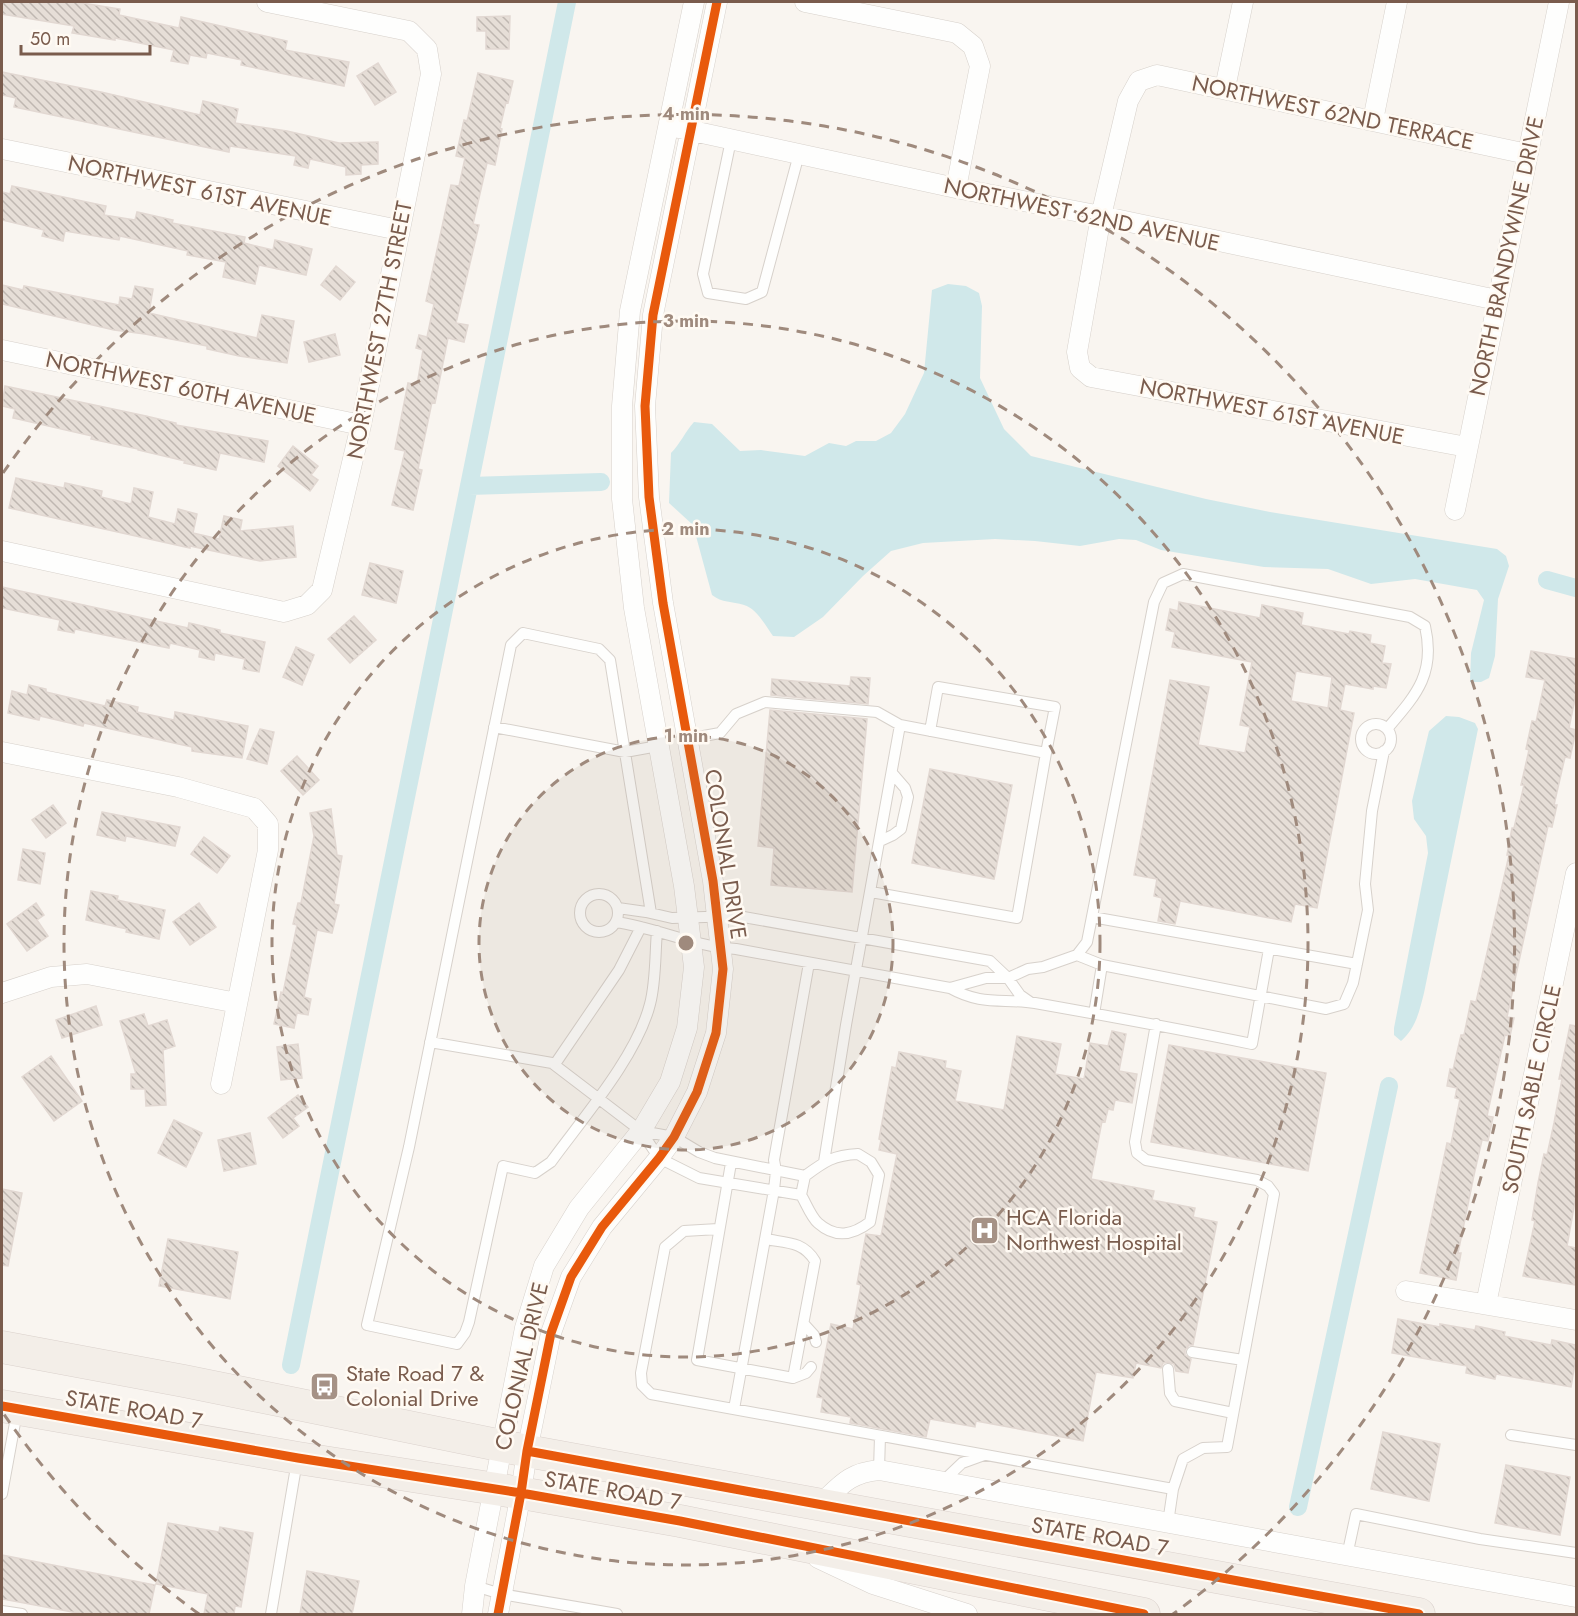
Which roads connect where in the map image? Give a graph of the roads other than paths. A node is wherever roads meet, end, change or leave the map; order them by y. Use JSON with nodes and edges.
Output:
{"nodes":[{"id":1,"x":267,"y":2,"type":"edge"},
{"id":2,"x":694,"y":2,"type":"edge"},
{"id":3,"x":717,"y":2,"type":"edge"},
{"id":4,"x":805,"y":2,"type":"edge"},
{"id":5,"x":1243,"y":2,"type":"edge"},
{"id":6,"x":1397,"y":2,"type":"edge"},
{"id":7,"x":1559,"y":2,"type":"edge"},
{"id":8,"x":1225,"y":88,"type":"junction"},
{"id":9,"x":1373,"y":120,"type":"junction"},
{"id":10,"x":668,"y":125,"type":"junction"},
{"id":11,"x":692,"y":131,"type":"junction"},
{"id":12,"x":731,"y":140,"type":"junction"},
{"id":13,"x":2,"y":149,"type":"edge"},
{"id":14,"x":799,"y":154,"type":"junction"},
{"id":15,"x":1527,"y":154,"type":"junction"},
{"id":16,"x":956,"y":188,"type":"junction"},
{"id":17,"x":1101,"y":216,"type":"junction"},
{"id":18,"x":399,"y":230,"type":"junction"},
{"id":19,"x":1497,"y":300,"type":"junction"},
{"id":20,"x":2,"y":350,"type":"edge"},
{"id":21,"x":361,"y":425,"type":"junction"},
{"id":22,"x":1467,"y":447,"type":"junction"},
{"id":23,"x":648,"y":497,"type":"junction"},
{"id":24,"x":622,"y":499,"type":"junction"},
{"id":25,"x":1455,"y":510,"type":"dead end"},
{"id":26,"x":2,"y":551,"type":"edge"},
{"id":27,"x":663,"y":603,"type":"junction"},
{"id":28,"x":634,"y":608,"type":"junction"},
{"id":29,"x":900,"y":725,"type":"junction"},
{"id":30,"x":494,"y":727,"type":"junction"},
{"id":31,"x":1387,"y":729,"type":"junction"},
{"id":32,"x":930,"y":731,"type":"junction"},
{"id":33,"x":687,"y":739,"type":"junction"},
{"id":34,"x":658,"y":746,"type":"junction"},
{"id":35,"x":1384,"y":751,"type":"junction"},
{"id":36,"x":2,"y":752,"type":"edge"},
{"id":37,"x":625,"y":752,"type":"junction"},
{"id":38,"x":1046,"y":753,"type":"junction"},
{"id":39,"x":892,"y":772,"type":"junction"},
{"id":40,"x":880,"y":841,"type":"junction"},
{"id":41,"x":1576,"y":873,"type":"edge"},
{"id":42,"x":871,"y":892,"type":"junction"},
{"id":43,"x":618,"y":908,"type":"junction"},
{"id":44,"x":651,"y":913,"type":"junction"},
{"id":45,"x":717,"y":916,"type":"junction"},
{"id":46,"x":1092,"y":917,"type":"junction"},
{"id":47,"x":689,"y":918,"type":"junction"},
{"id":48,"x":616,"y":922,"type":"junction"},
{"id":49,"x":641,"y":927,"type":"junction"},
{"id":50,"x":657,"y":931,"type":"junction"},
{"id":51,"x":862,"y":939,"type":"junction"},
{"id":52,"x":691,"y":941,"type":"junction"},
{"id":53,"x":721,"y":949,"type":"junction"},
{"id":54,"x":1269,"y":949,"type":"junction"},
{"id":55,"x":1077,"y":955,"type":"junction"},
{"id":56,"x":809,"y":963,"type":"junction"},
{"id":57,"x":1357,"y":964,"type":"junction"},
{"id":58,"x":1102,"y":965,"type":"junction"},
{"id":59,"x":857,"y":971,"type":"junction"},
{"id":60,"x":1008,"y":978,"type":"junction"},
{"id":61,"x":950,"y":988,"type":"junction"},
{"id":62,"x":2,"y":993,"type":"edge"},
{"id":63,"x":1261,"y":996,"type":"junction"},
{"id":64,"x":237,"y":1003,"type":"junction"},
{"id":65,"x":1030,"y":1003,"type":"junction"},
{"id":66,"x":1094,"y":1014,"type":"junction"},
{"id":67,"x":1156,"y":1024,"type":"junction"},
{"id":68,"x":430,"y":1042,"type":"junction"},
{"id":69,"x":555,"y":1064,"type":"junction"},
{"id":70,"x":221,"y":1084,"type":"dead end"},
{"id":71,"x":598,"y":1097,"type":"junction"},
{"id":72,"x":641,"y":1131,"type":"junction"},
{"id":73,"x":674,"y":1137,"type":"junction"},
{"id":74,"x":659,"y":1158,"type":"junction"},
{"id":75,"x":824,"y":1162,"type":"junction"},
{"id":76,"x":731,"y":1163,"type":"junction"},
{"id":77,"x":776,"y":1171,"type":"junction"},
{"id":78,"x":804,"y":1176,"type":"junction"},
{"id":79,"x":727,"y":1182,"type":"junction"},
{"id":80,"x":774,"y":1190,"type":"junction"},
{"id":81,"x":801,"y":1194,"type":"junction"},
{"id":82,"x":718,"y":1229,"type":"junction"},
{"id":83,"x":765,"y":1239,"type":"junction"},
{"id":84,"x":1406,"y":1291,"type":"dead end"},
{"id":85,"x":1486,"y":1304,"type":"junction"},
{"id":86,"x":1576,"y":1320,"type":"edge"},
{"id":87,"x":804,"y":1324,"type":"junction"},
{"id":88,"x":816,"y":1342,"type":"dead end"},
{"id":89,"x":2,"y":1347,"type":"edge"},
{"id":90,"x":1192,"y":1352,"type":"dead end"},
{"id":91,"x":1243,"y":1360,"type":"junction"},
{"id":92,"x":811,"y":1367,"type":"dead end"},
{"id":93,"x":741,"y":1368,"type":"junction"},
{"id":94,"x":1168,"y":1369,"type":"dead end"},
{"id":95,"x":794,"y":1378,"type":"junction"},
{"id":96,"x":9,"y":1408,"type":"edge"},
{"id":97,"x":734,"y":1409,"type":"junction"},
{"id":98,"x":1233,"y":1413,"type":"junction"},
{"id":99,"x":1511,"y":1435,"type":"dead end"},
{"id":100,"x":880,"y":1436,"type":"junction"},
{"id":101,"x":1576,"y":1445,"type":"edge"},
{"id":102,"x":515,"y":1448,"type":"junction"},
{"id":103,"x":984,"y":1455,"type":"junction"},
{"id":104,"x":298,"y":1458,"type":"junction"},
{"id":105,"x":879,"y":1470,"type":"junction"},
{"id":106,"x":942,"y":1482,"type":"junction"},
{"id":107,"x":1173,"y":1489,"type":"junction"},
{"id":108,"x":508,"y":1491,"type":"junction"},
{"id":109,"x":2,"y":1494,"type":"edge"},
{"id":110,"x":821,"y":1504,"type":"junction"},
{"id":111,"x":1168,"y":1523,"type":"junction"},
{"id":112,"x":785,"y":1543,"type":"junction"},
{"id":113,"x":1576,"y":1553,"type":"edge"},
{"id":114,"x":1347,"y":1556,"type":"junction"},
{"id":115,"x":475,"y":1586,"type":"junction"},
{"id":116,"x":501,"y":1594,"type":"junction"},
{"id":117,"x":1576,"y":1597,"type":"edge"},
{"id":118,"x":2,"y":1611,"type":"edge"},
{"id":119,"x":22,"y":1614,"type":"edge"},
{"id":120,"x":271,"y":1614,"type":"edge"},
{"id":121,"x":472,"y":1614,"type":"edge"},
{"id":122,"x":498,"y":1614,"type":"edge"},
{"id":123,"x":617,"y":1614,"type":"edge"},
{"id":124,"x":967,"y":1614,"type":"edge"},
{"id":125,"x":1144,"y":1614,"type":"edge"},
{"id":126,"x":1419,"y":1614,"type":"edge"}],
"edges":[{"from":1,"to":18,"type":"street","name":"NORTHWEST 27TH STREET"},
{"from":2,"to":10,"type":"street","name":"COLONIAL DRIVE"},
{"from":3,"to":11,"type":"street","name":"COLONIAL DRIVE"},
{"from":4,"to":16,"type":"street"},
{"from":5,"to":8,"type":"street"},
{"from":6,"to":9,"type":"street"},
{"from":7,"to":15,"type":"street","name":"NORTH BRANDYWINE DRIVE"},
{"from":8,"to":9,"type":"street","name":"NORTHWEST 62ND TERRACE"},
{"from":8,"to":17,"type":"street","name":"NORTHWEST 62ND TERRACE"},
{"from":9,"to":15,"type":"street","name":"NORTHWEST 62ND TERRACE"},
{"from":10,"to":11,"type":"street","name":"NORTHWEST 62ND AVENUE"},
{"from":10,"to":24,"type":"street","name":"COLONIAL DRIVE"},
{"from":11,"to":12,"type":"street","name":"NORTHWEST 62ND AVENUE"},
{"from":11,"to":23,"type":"street","name":"COLONIAL DRIVE"},
{"from":12,"to":14,"type":"street","name":"NORTHWEST 62ND AVENUE"},
{"from":12,"to":14,"type":"lane"},
{"from":13,"to":18,"type":"street","name":"NORTHWEST 61ST AVENUE"},
{"from":14,"to":16,"type":"street","name":"NORTHWEST 62ND AVENUE"},
{"from":15,"to":19,"type":"street","name":"NORTH BRANDYWINE DRIVE"},
{"from":16,"to":17,"type":"street","name":"NORTHWEST 62ND AVENUE"},
{"from":17,"to":19,"type":"street","name":"NORTHWEST 62ND AVENUE"},
{"from":17,"to":22,"type":"street","name":"NORTHWEST 61ST AVENUE"},
{"from":18,"to":21,"type":"street","name":"NORTHWEST 27TH STREET"},
{"from":19,"to":22,"type":"street","name":"NORTH BRANDYWINE DRIVE"},
{"from":20,"to":21,"type":"street","name":"NORTHWEST 60TH AVENUE"},
{"from":21,"to":26,"type":"street","name":"NORTHWEST 27TH STREET"},
{"from":22,"to":25,"type":"street","name":"NORTH BRANDYWINE DRIVE"},
{"from":23,"to":24,"type":"street"},
{"from":23,"to":27,"type":"street","name":"COLONIAL DRIVE"},
{"from":24,"to":28,"type":"street","name":"COLONIAL DRIVE"},
{"from":27,"to":28,"type":"street"},
{"from":27,"to":33,"type":"street","name":"COLONIAL DRIVE"},
{"from":28,"to":34,"type":"street","name":"COLONIAL DRIVE"},
{"from":29,"to":32,"type":"lane"},
{"from":29,"to":33,"type":"lane"},
{"from":29,"to":39,"type":"lane"},
{"from":30,"to":37,"type":"lane"},
{"from":30,"to":37,"type":"lane"},
{"from":30,"to":68,"type":"lane"},
{"from":31,"to":35,"type":"lane"},
{"from":31,"to":35,"type":"lane"},
{"from":31,"to":46,"type":"lane"},
{"from":32,"to":38,"type":"lane"},
{"from":32,"to":38,"type":"lane"},
{"from":33,"to":34,"type":"street"},
{"from":33,"to":45,"type":"street","name":"COLONIAL DRIVE"},
{"from":34,"to":37,"type":"lane"},
{"from":34,"to":47,"type":"street","name":"COLONIAL DRIVE"},
{"from":35,"to":57,"type":"lane"},
{"from":36,"to":64,"type":"street"},
{"from":37,"to":44,"type":"lane"},
{"from":38,"to":42,"type":"lane"},
{"from":39,"to":40,"type":"lane"},
{"from":39,"to":40,"type":"lane"},
{"from":40,"to":42,"type":"lane"},
{"from":41,"to":85,"type":"street","name":"SOUTH SABLE CIRCLE"},
{"from":42,"to":51,"type":"lane"},
{"from":43,"to":44,"type":"lane"},
{"from":43,"to":48,"type":"lane"},
{"from":43,"to":48,"type":"lane"},
{"from":44,"to":47,"type":"lane"},
{"from":45,"to":47,"type":"lane"},
{"from":45,"to":51,"type":"lane"},
{"from":45,"to":53,"type":"street","name":"COLONIAL DRIVE"},
{"from":46,"to":54,"type":"lane"},
{"from":46,"to":55,"type":"lane"},
{"from":47,"to":52,"type":"street","name":"COLONIAL DRIVE"},
{"from":48,"to":49,"type":"lane"},
{"from":49,"to":50,"type":"lane"},
{"from":49,"to":69,"type":"lane"},
{"from":50,"to":52,"type":"lane"},
{"from":50,"to":71,"type":"lane"},
{"from":51,"to":59,"type":"lane"},
{"from":51,"to":60,"type":"lane"},
{"from":52,"to":53,"type":"lane"},
{"from":52,"to":72,"type":"street","name":"COLONIAL DRIVE"},
{"from":53,"to":56,"type":"lane"},
{"from":53,"to":73,"type":"street","name":"COLONIAL DRIVE"},
{"from":54,"to":57,"type":"lane"},
{"from":54,"to":63,"type":"lane"},
{"from":55,"to":58,"type":"lane"},
{"from":55,"to":60,"type":"lane"},
{"from":56,"to":59,"type":"lane"},
{"from":56,"to":77,"type":"lane"},
{"from":57,"to":63,"type":"lane"},
{"from":58,"to":63,"type":"lane"},
{"from":58,"to":66,"type":"lane"},
{"from":59,"to":61,"type":"lane"},
{"from":59,"to":75,"type":"lane"},
{"from":60,"to":61,"type":"lane"},
{"from":60,"to":65,"type":"lane"},
{"from":61,"to":65,"type":"lane"},
{"from":62,"to":64,"type":"street"},
{"from":63,"to":67,"type":"lane"},
{"from":64,"to":70,"type":"street"},
{"from":65,"to":66,"type":"lane"},
{"from":66,"to":67,"type":"lane"},
{"from":67,"to":91,"type":"lane"},
{"from":68,"to":69,"type":"lane"},
{"from":68,"to":71,"type":"lane"},
{"from":69,"to":71,"type":"lane"},
{"from":71,"to":72,"type":"lane"},
{"from":72,"to":73,"type":"lane"},
{"from":72,"to":74,"type":"lane"},
{"from":72,"to":102,"type":"street","name":"COLONIAL DRIVE"},
{"from":73,"to":74,"type":"street","name":"COLONIAL DRIVE"},
{"from":73,"to":76,"type":"lane"},
{"from":74,"to":79,"type":"lane"},
{"from":74,"to":102,"type":"street","name":"COLONIAL DRIVE"},
{"from":75,"to":78,"type":"lane"},
{"from":75,"to":81,"type":"lane"},
{"from":76,"to":77,"type":"lane"},
{"from":76,"to":79,"type":"lane"},
{"from":77,"to":78,"type":"lane"},
{"from":77,"to":80,"type":"lane"},
{"from":78,"to":81,"type":"lane"},
{"from":79,"to":80,"type":"lane"},
{"from":79,"to":82,"type":"lane"},
{"from":80,"to":81,"type":"lane"},
{"from":80,"to":83,"type":"lane"},
{"from":82,"to":93,"type":"lane"},
{"from":82,"to":97,"type":"lane"},
{"from":83,"to":87,"type":"lane"},
{"from":83,"to":93,"type":"lane"},
{"from":84,"to":85,"type":"street"},
{"from":85,"to":86,"type":"street"},
{"from":87,"to":88,"type":"lane"},
{"from":87,"to":95,"type":"lane"},
{"from":89,"to":102,"type":"main road","name":"STATE ROAD 7"},
{"from":90,"to":91,"type":"lane"},
{"from":91,"to":98,"type":"lane"},
{"from":92,"to":95,"type":"lane"},
{"from":93,"to":95,"type":"lane"},
{"from":93,"to":97,"type":"lane"},
{"from":94,"to":98,"type":"lane"},
{"from":96,"to":104,"type":"main road","name":"STATE ROAD 7"},
{"from":96,"to":109,"type":"lane"},
{"from":97,"to":100,"type":"lane"},
{"from":98,"to":107,"type":"lane"},
{"from":99,"to":101,"type":"lane"},
{"from":100,"to":103,"type":"lane"},
{"from":100,"to":105,"type":"lane"},
{"from":102,"to":108,"type":"street","name":"COLONIAL DRIVE"},
{"from":102,"to":108,"type":"street","name":"COLONIAL DRIVE"},
{"from":102,"to":110,"type":"main road","name":"STATE ROAD 7"},
{"from":103,"to":106,"type":"lane"},
{"from":103,"to":107,"type":"lane"},
{"from":104,"to":108,"type":"main road","name":"STATE ROAD 7"},
{"from":104,"to":120,"type":"lane"},
{"from":105,"to":106,"type":"street"},
{"from":105,"to":110,"type":"street"},
{"from":106,"to":111,"type":"street"},
{"from":107,"to":111,"type":"lane"},
{"from":108,"to":112,"type":"main road","name":"STATE ROAD 7"},
{"from":108,"to":115,"type":"street"},
{"from":108,"to":116,"type":"street"},
{"from":110,"to":126,"type":"main road","name":"STATE ROAD 7"},
{"from":111,"to":114,"type":"street"},
{"from":112,"to":124,"type":"street"},
{"from":112,"to":125,"type":"main road","name":"STATE ROAD 7"},
{"from":113,"to":114,"type":"lane"},
{"from":114,"to":117,"type":"street"},
{"from":115,"to":116,"type":"lane"},
{"from":115,"to":121,"type":"street"},
{"from":116,"to":122,"type":"street"},
{"from":116,"to":123,"type":"lane"},
{"from":118,"to":119,"type":"lane"}]}
